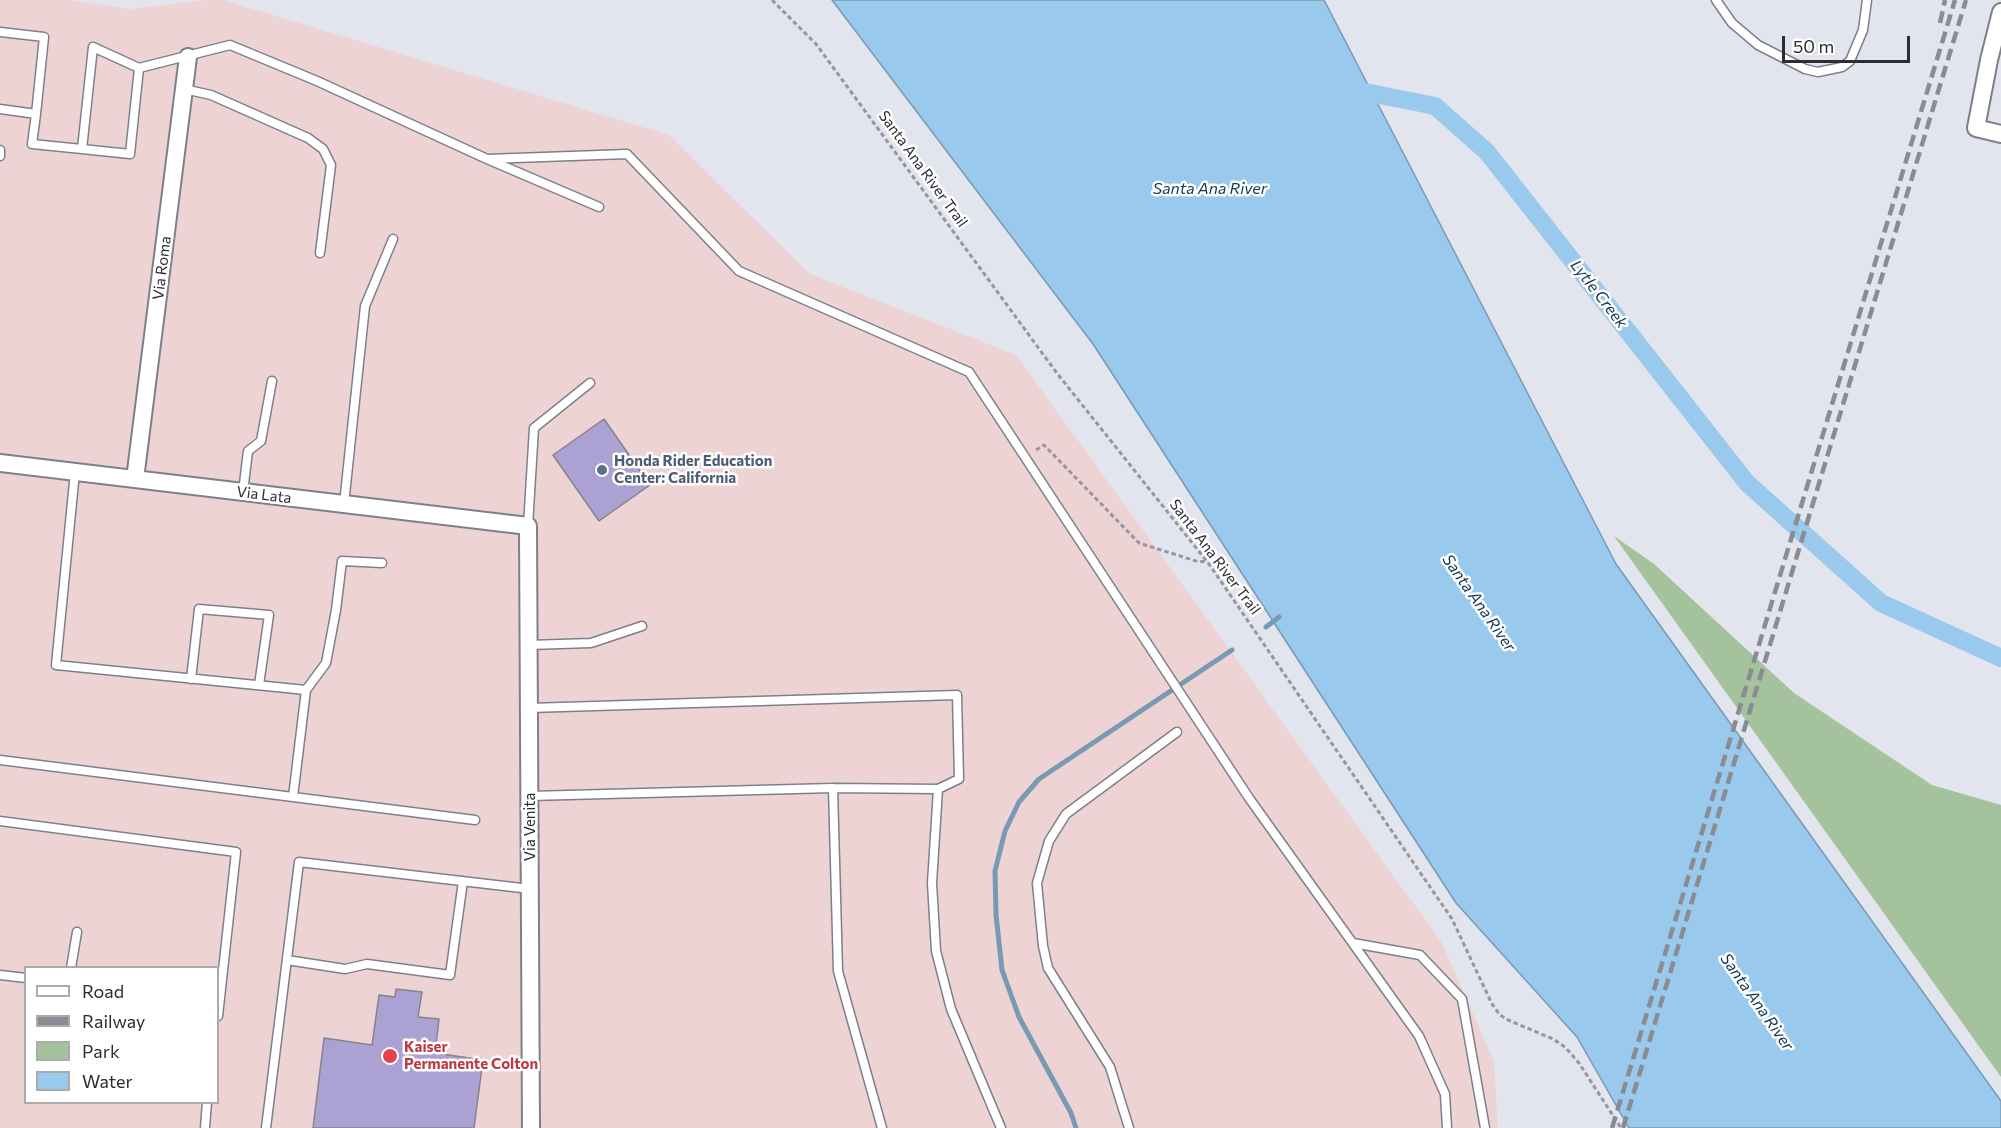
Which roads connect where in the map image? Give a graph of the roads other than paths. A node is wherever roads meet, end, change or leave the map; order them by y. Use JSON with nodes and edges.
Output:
{"nodes":[{"id":1,"x":1716,"y":0,"type":"edge"},
{"id":2,"x":1867,"y":0,"type":"edge"},
{"id":3,"x":2001,"y":12,"type":"edge"},
{"id":4,"x":0,"y":32,"type":"edge"},
{"id":5,"x":188,"y":57,"type":"junction"},
{"id":6,"x":139,"y":68,"type":"junction"},
{"id":7,"x":184,"y":89,"type":"junction"},
{"id":8,"x":0,"y":109,"type":"edge"},
{"id":9,"x":36,"y":114,"type":"junction"},
{"id":10,"x":2001,"y":134,"type":"edge"},
{"id":11,"x":81,"y":149,"type":"junction"},
{"id":12,"x":0,"y":150,"type":"edge"},
{"id":13,"x":0,"y":156,"type":"edge"},
{"id":14,"x":487,"y":159,"type":"junction"},
{"id":15,"x":599,"y":207,"type":"dead end"},
{"id":16,"x":393,"y":239,"type":"dead end"},
{"id":17,"x":320,"y":253,"type":"dead end"},
{"id":18,"x":272,"y":381,"type":"dead end"},
{"id":19,"x":590,"y":383,"type":"dead end"},
{"id":20,"x":0,"y":463,"type":"edge"},
{"id":21,"x":75,"y":472,"type":"junction"},
{"id":22,"x":135,"y":479,"type":"junction"},
{"id":23,"x":243,"y":492,"type":"junction"},
{"id":24,"x":344,"y":504,"type":"junction"},
{"id":25,"x":528,"y":526,"type":"junction"},
{"id":26,"x":382,"y":563,"type":"dead end"},
{"id":27,"x":642,"y":626,"type":"dead end"},
{"id":28,"x":529,"y":645,"type":"junction"},
{"id":29,"x":191,"y":678,"type":"junction"},
{"id":30,"x":259,"y":685,"type":"junction"},
{"id":31,"x":306,"y":690,"type":"junction"},
{"id":32,"x":529,"y":708,"type":"junction"},
{"id":33,"x":1178,"y":732,"type":"dead end"},
{"id":34,"x":0,"y":760,"type":"edge"},
{"id":35,"x":833,"y":788,"type":"junction"},
{"id":36,"x":938,"y":789,"type":"junction"},
{"id":37,"x":530,"y":796,"type":"junction"},
{"id":38,"x":293,"y":797,"type":"junction"},
{"id":39,"x":475,"y":820,"type":"dead end"},
{"id":40,"x":0,"y":821,"type":"edge"},
{"id":41,"x":463,"y":881,"type":"junction"},
{"id":42,"x":530,"y":888,"type":"junction"},
{"id":43,"x":77,"y":932,"type":"dead end"},
{"id":44,"x":1353,"y":944,"type":"junction"},
{"id":45,"x":286,"y":960,"type":"junction"},
{"id":46,"x":70,"y":966,"type":"edge"},
{"id":47,"x":0,"y":975,"type":"edge"},
{"id":48,"x":24,"y":978,"type":"edge"},
{"id":49,"x":219,"y":1007,"type":"edge"},
{"id":50,"x":207,"y":1104,"type":"edge"},
{"id":51,"x":204,"y":1128,"type":"edge"},
{"id":52,"x":266,"y":1128,"type":"edge"},
{"id":53,"x":531,"y":1128,"type":"edge"},
{"id":54,"x":882,"y":1128,"type":"edge"},
{"id":55,"x":1001,"y":1128,"type":"edge"},
{"id":56,"x":1129,"y":1128,"type":"edge"},
{"id":57,"x":1447,"y":1128,"type":"edge"},
{"id":58,"x":1485,"y":1128,"type":"edge"}],
"edges":[{"from":1,"to":2,"type":"lane"},
{"from":3,"to":10,"type":"street"},
{"from":4,"to":9,"type":"lane"},
{"from":5,"to":6,"type":"lane"},
{"from":5,"to":7,"type":"street","name":"Via Roma"},
{"from":5,"to":14,"type":"lane"},
{"from":6,"to":11,"type":"lane"},
{"from":6,"to":11,"type":"lane"},
{"from":7,"to":17,"type":"lane"},
{"from":7,"to":22,"type":"street","name":"Via Roma"},
{"from":8,"to":9,"type":"lane"},
{"from":9,"to":11,"type":"lane"},
{"from":12,"to":13,"type":"lane"},
{"from":14,"to":15,"type":"lane"},
{"from":14,"to":44,"type":"lane"},
{"from":16,"to":24,"type":"lane"},
{"from":18,"to":23,"type":"lane"},
{"from":19,"to":25,"type":"lane"},
{"from":20,"to":21,"type":"street","name":"Via Lata"},
{"from":21,"to":22,"type":"street","name":"Via Lata"},
{"from":21,"to":29,"type":"lane"},
{"from":22,"to":23,"type":"street","name":"Via Lata"},
{"from":23,"to":24,"type":"street","name":"Via Lata"},
{"from":24,"to":25,"type":"street","name":"Via Lata"},
{"from":25,"to":28,"type":"street","name":"Via Venita"},
{"from":26,"to":31,"type":"lane"},
{"from":27,"to":28,"type":"lane"},
{"from":28,"to":32,"type":"street","name":"Via Venita"},
{"from":29,"to":30,"type":"lane"},
{"from":29,"to":30,"type":"lane"},
{"from":30,"to":31,"type":"lane"},
{"from":31,"to":38,"type":"lane"},
{"from":32,"to":36,"type":"lane"},
{"from":32,"to":37,"type":"street","name":"Via Venita"},
{"from":33,"to":56,"type":"lane"},
{"from":34,"to":38,"type":"lane"},
{"from":35,"to":36,"type":"lane"},
{"from":35,"to":37,"type":"lane"},
{"from":35,"to":54,"type":"lane"},
{"from":36,"to":55,"type":"lane"},
{"from":37,"to":42,"type":"street","name":"Via Venita"},
{"from":38,"to":39,"type":"lane"},
{"from":40,"to":49,"type":"lane"},
{"from":41,"to":42,"type":"lane"},
{"from":41,"to":45,"type":"lane"},
{"from":41,"to":45,"type":"lane"},
{"from":42,"to":53,"type":"street","name":"Via Venita"},
{"from":43,"to":46,"type":"lane"},
{"from":44,"to":57,"type":"lane"},
{"from":44,"to":58,"type":"lane"},
{"from":45,"to":52,"type":"lane"},
{"from":47,"to":48,"type":"lane"},
{"from":50,"to":51,"type":"lane"}]}
